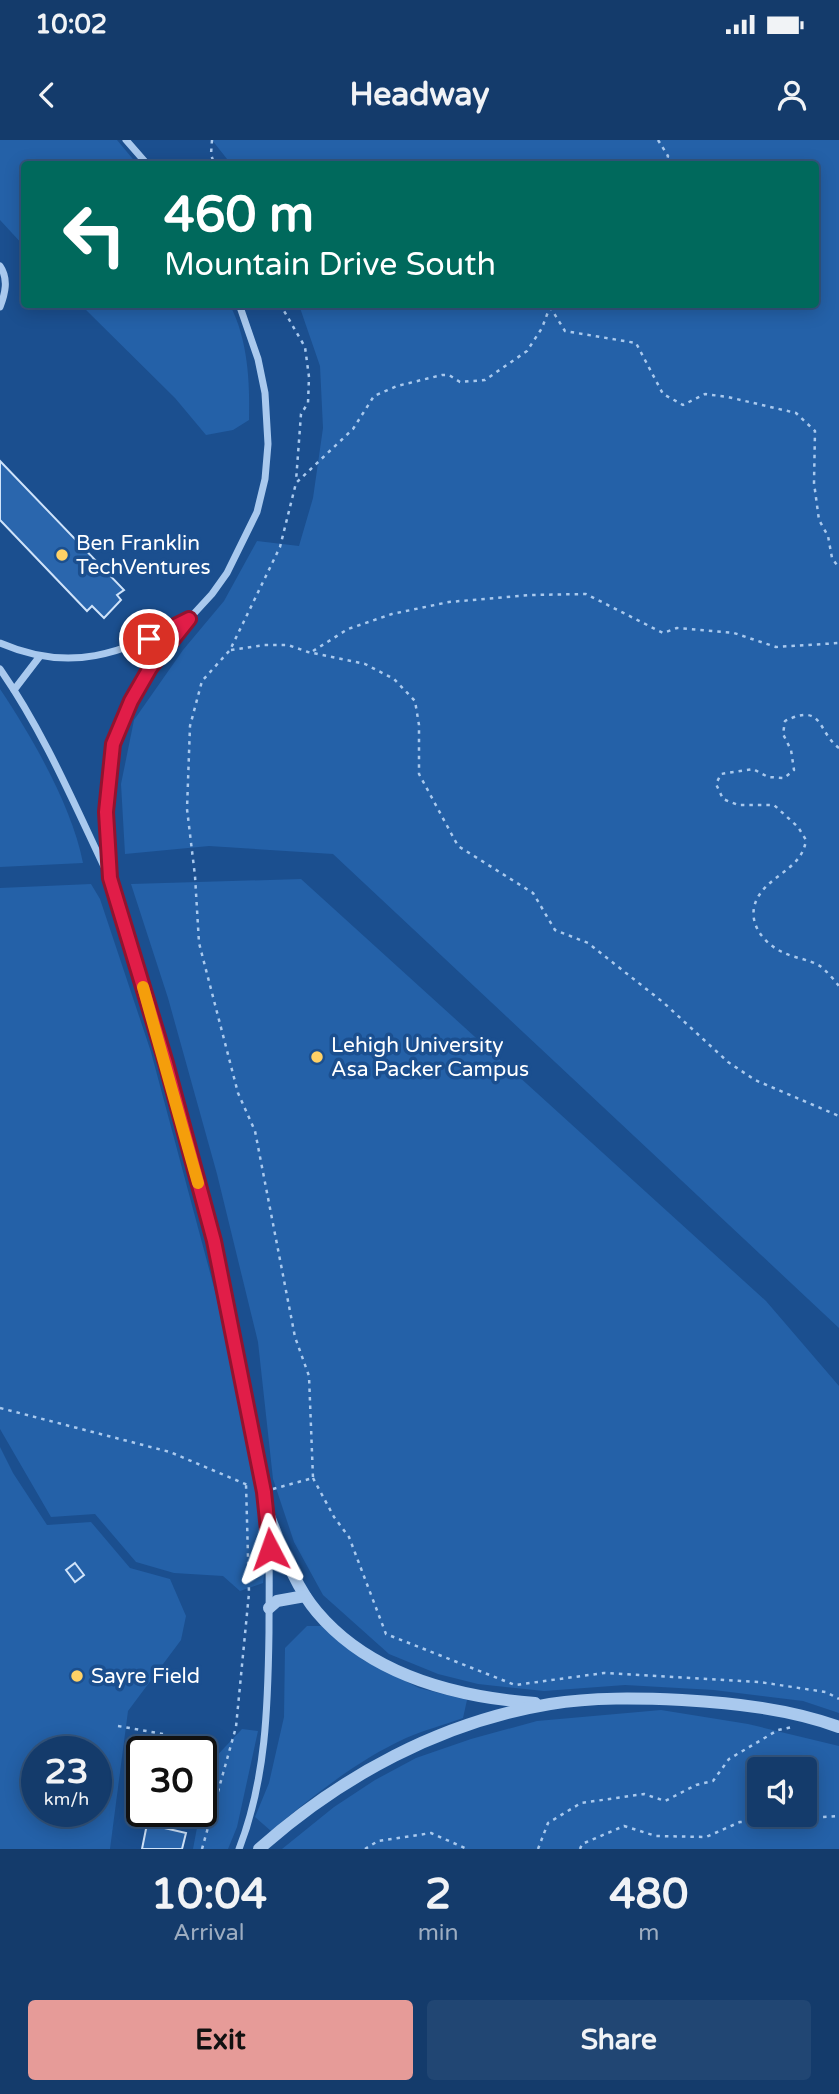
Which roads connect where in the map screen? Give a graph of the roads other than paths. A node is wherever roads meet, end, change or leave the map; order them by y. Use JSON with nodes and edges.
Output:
{"nodes":[{"id":1,"x":126,"y":140,"type":"edge"},
{"id":2,"x":144,"y":161,"type":"edge"},
{"id":3,"x":0,"y":266,"type":"edge"},
{"id":4,"x":0,"y":307,"type":"edge"},
{"id":5,"x":240,"y":308,"type":"edge"},
{"id":6,"x":189,"y":619,"type":"junction"},
{"id":7,"x":0,"y":643,"type":"edge"},
{"id":8,"x":40,"y":656,"type":"junction"},
{"id":9,"x":0,"y":669,"type":"edge"},
{"id":10,"x":14,"y":690,"type":"junction"},
{"id":11,"x":110,"y":878,"type":"junction"},
{"id":12,"x":267,"y":1511,"type":"junction"},
{"id":13,"x":305,"y":1595,"type":"junction"},
{"id":14,"x":269,"y":1608,"type":"junction"},
{"id":15,"x":551,"y":1704,"type":"junction"},
{"id":16,"x":839,"y":1727,"type":"edge"},
{"id":17,"x":239,"y":1849,"type":"edge"},
{"id":18,"x":259,"y":1849,"type":"edge"}],
"edges":[{"from":1,"to":2,"type":"street"},
{"from":3,"to":4,"type":"street"},
{"from":5,"to":6,"type":"street"},
{"from":6,"to":8,"type":"street"},
{"from":6,"to":11,"type":"street"},
{"from":7,"to":8,"type":"street"},
{"from":8,"to":10,"type":"street"},
{"from":9,"to":10,"type":"street"},
{"from":10,"to":11,"type":"street"},
{"from":11,"to":12,"type":"street"},
{"from":12,"to":13,"type":"street"},
{"from":12,"to":14,"type":"street"},
{"from":13,"to":14,"type":"street"},
{"from":13,"to":15,"type":"street"},
{"from":14,"to":17,"type":"street"},
{"from":15,"to":16,"type":"street"},
{"from":15,"to":18,"type":"street"}]}
